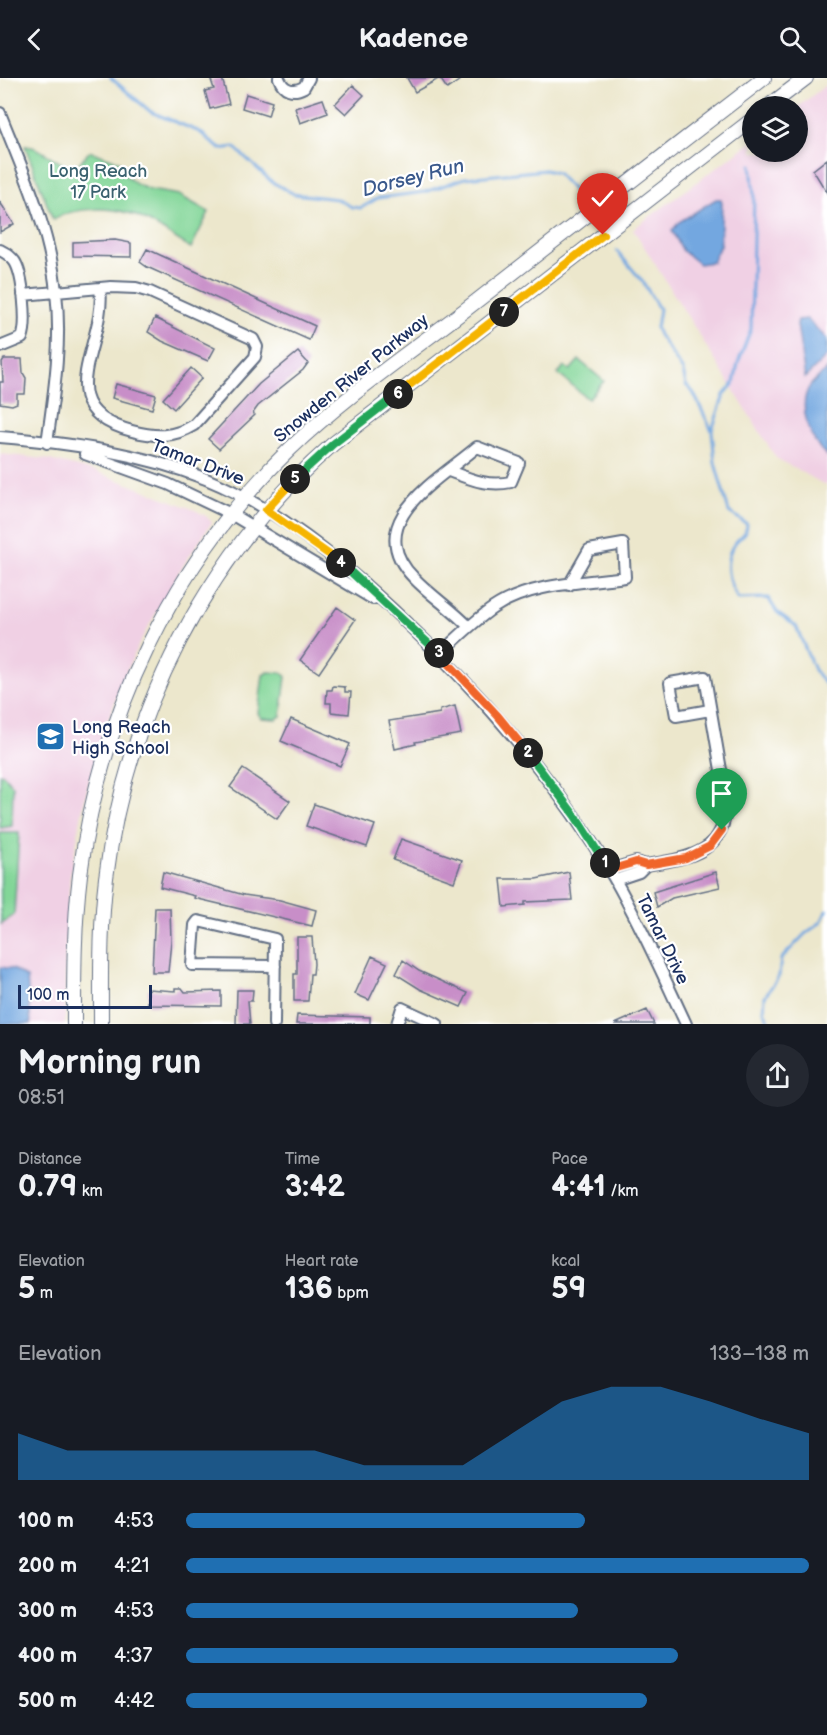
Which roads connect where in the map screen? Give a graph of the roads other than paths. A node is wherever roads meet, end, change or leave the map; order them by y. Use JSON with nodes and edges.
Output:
{"nodes":[{"id":1,"x":279,"y":78,"type":"edge"},
{"id":2,"x":309,"y":78,"type":"edge"},
{"id":3,"x":764,"y":78,"type":"edge"},
{"id":4,"x":806,"y":78,"type":"edge"},
{"id":5,"x":782,"y":96,"type":"edge"},
{"id":6,"x":0,"y":113,"type":"edge"},
{"id":7,"x":742,"y":128,"type":"edge"},
{"id":8,"x":0,"y":250,"type":"edge"},
{"id":9,"x":100,"y":288,"type":"junction"},
{"id":10,"x":56,"y":292,"type":"junction"},
{"id":11,"x":23,"y":295,"type":"junction"},
{"id":12,"x":0,"y":347,"type":"edge"},
{"id":13,"x":0,"y":437,"type":"edge"},
{"id":14,"x":47,"y":443,"type":"junction"},
{"id":15,"x":448,"y":471,"type":"junction"},
{"id":16,"x":244,"y":497,"type":"junction"},
{"id":17,"x":266,"y":510,"type":"junction"},
{"id":18,"x":231,"y":514,"type":"junction"},
{"id":19,"x":254,"y":526,"type":"junction"},
{"id":20,"x":569,"y":585,"type":"junction"},
{"id":21,"x":405,"y":620,"type":"junction"},
{"id":22,"x":469,"y":627,"type":"junction"},
{"id":23,"x":440,"y":654,"type":"junction"},
{"id":24,"x":710,"y":710,"type":"junction"},
{"id":25,"x":646,"y":865,"type":"junction"},
{"id":26,"x":609,"y":870,"type":"junction"},
{"id":27,"x":615,"y":880,"type":"junction"},
{"id":28,"x":275,"y":966,"type":"junction"},
{"id":29,"x":74,"y":1024,"type":"edge"},
{"id":30,"x":100,"y":1024,"type":"edge"},
{"id":31,"x":274,"y":1024,"type":"edge"},
{"id":32,"x":397,"y":1024,"type":"edge"},
{"id":33,"x":437,"y":1024,"type":"edge"},
{"id":34,"x":686,"y":1024,"type":"edge"}],
"edges":[{"from":1,"to":2,"type":"street"},
{"from":3,"to":16,"type":"main road","name":"Snowden River Parkway"},
{"from":4,"to":5,"type":"main road"},
{"from":6,"to":10,"type":"street"},
{"from":7,"to":17,"type":"main road"},
{"from":8,"to":11,"type":"street"},
{"from":9,"to":9,"type":"street"},
{"from":9,"to":10,"type":"street"},
{"from":10,"to":11,"type":"street"},
{"from":10,"to":14,"type":"street"},
{"from":11,"to":12,"type":"street"},
{"from":13,"to":14,"type":"street","name":"Tamar Drive"},
{"from":14,"to":16,"type":"street","name":"Tamar Drive"},
{"from":14,"to":18,"type":"street","name":"Tamar Drive"},
{"from":15,"to":15,"type":"street"},
{"from":15,"to":22,"type":"street"},
{"from":16,"to":17,"type":"street","name":"Tamar Drive"},
{"from":16,"to":18,"type":"main road","name":"Snowden River Parkway"},
{"from":17,"to":19,"type":"main road"},
{"from":17,"to":21,"type":"street","name":"Tamar Drive"},
{"from":18,"to":19,"type":"street","name":"Tamar Drive"},
{"from":18,"to":29,"type":"main road","name":"Snowden River Parkway"},
{"from":19,"to":21,"type":"street","name":"Tamar Drive"},
{"from":19,"to":30,"type":"main road"},
{"from":20,"to":20,"type":"street"},
{"from":20,"to":22,"type":"street"},
{"from":21,"to":23,"type":"street","name":"Tamar Drive"},
{"from":22,"to":23,"type":"street"},
{"from":23,"to":26,"type":"street","name":"Tamar Drive"},
{"from":24,"to":24,"type":"street"},
{"from":24,"to":25,"type":"street"},
{"from":25,"to":26,"type":"street"},
{"from":25,"to":27,"type":"street"},
{"from":26,"to":27,"type":"street","name":"Tamar Drive"},
{"from":27,"to":34,"type":"street","name":"Tamar Drive"},
{"from":28,"to":28,"type":"street"},
{"from":28,"to":31,"type":"street"},
{"from":32,"to":33,"type":"street"}]}
